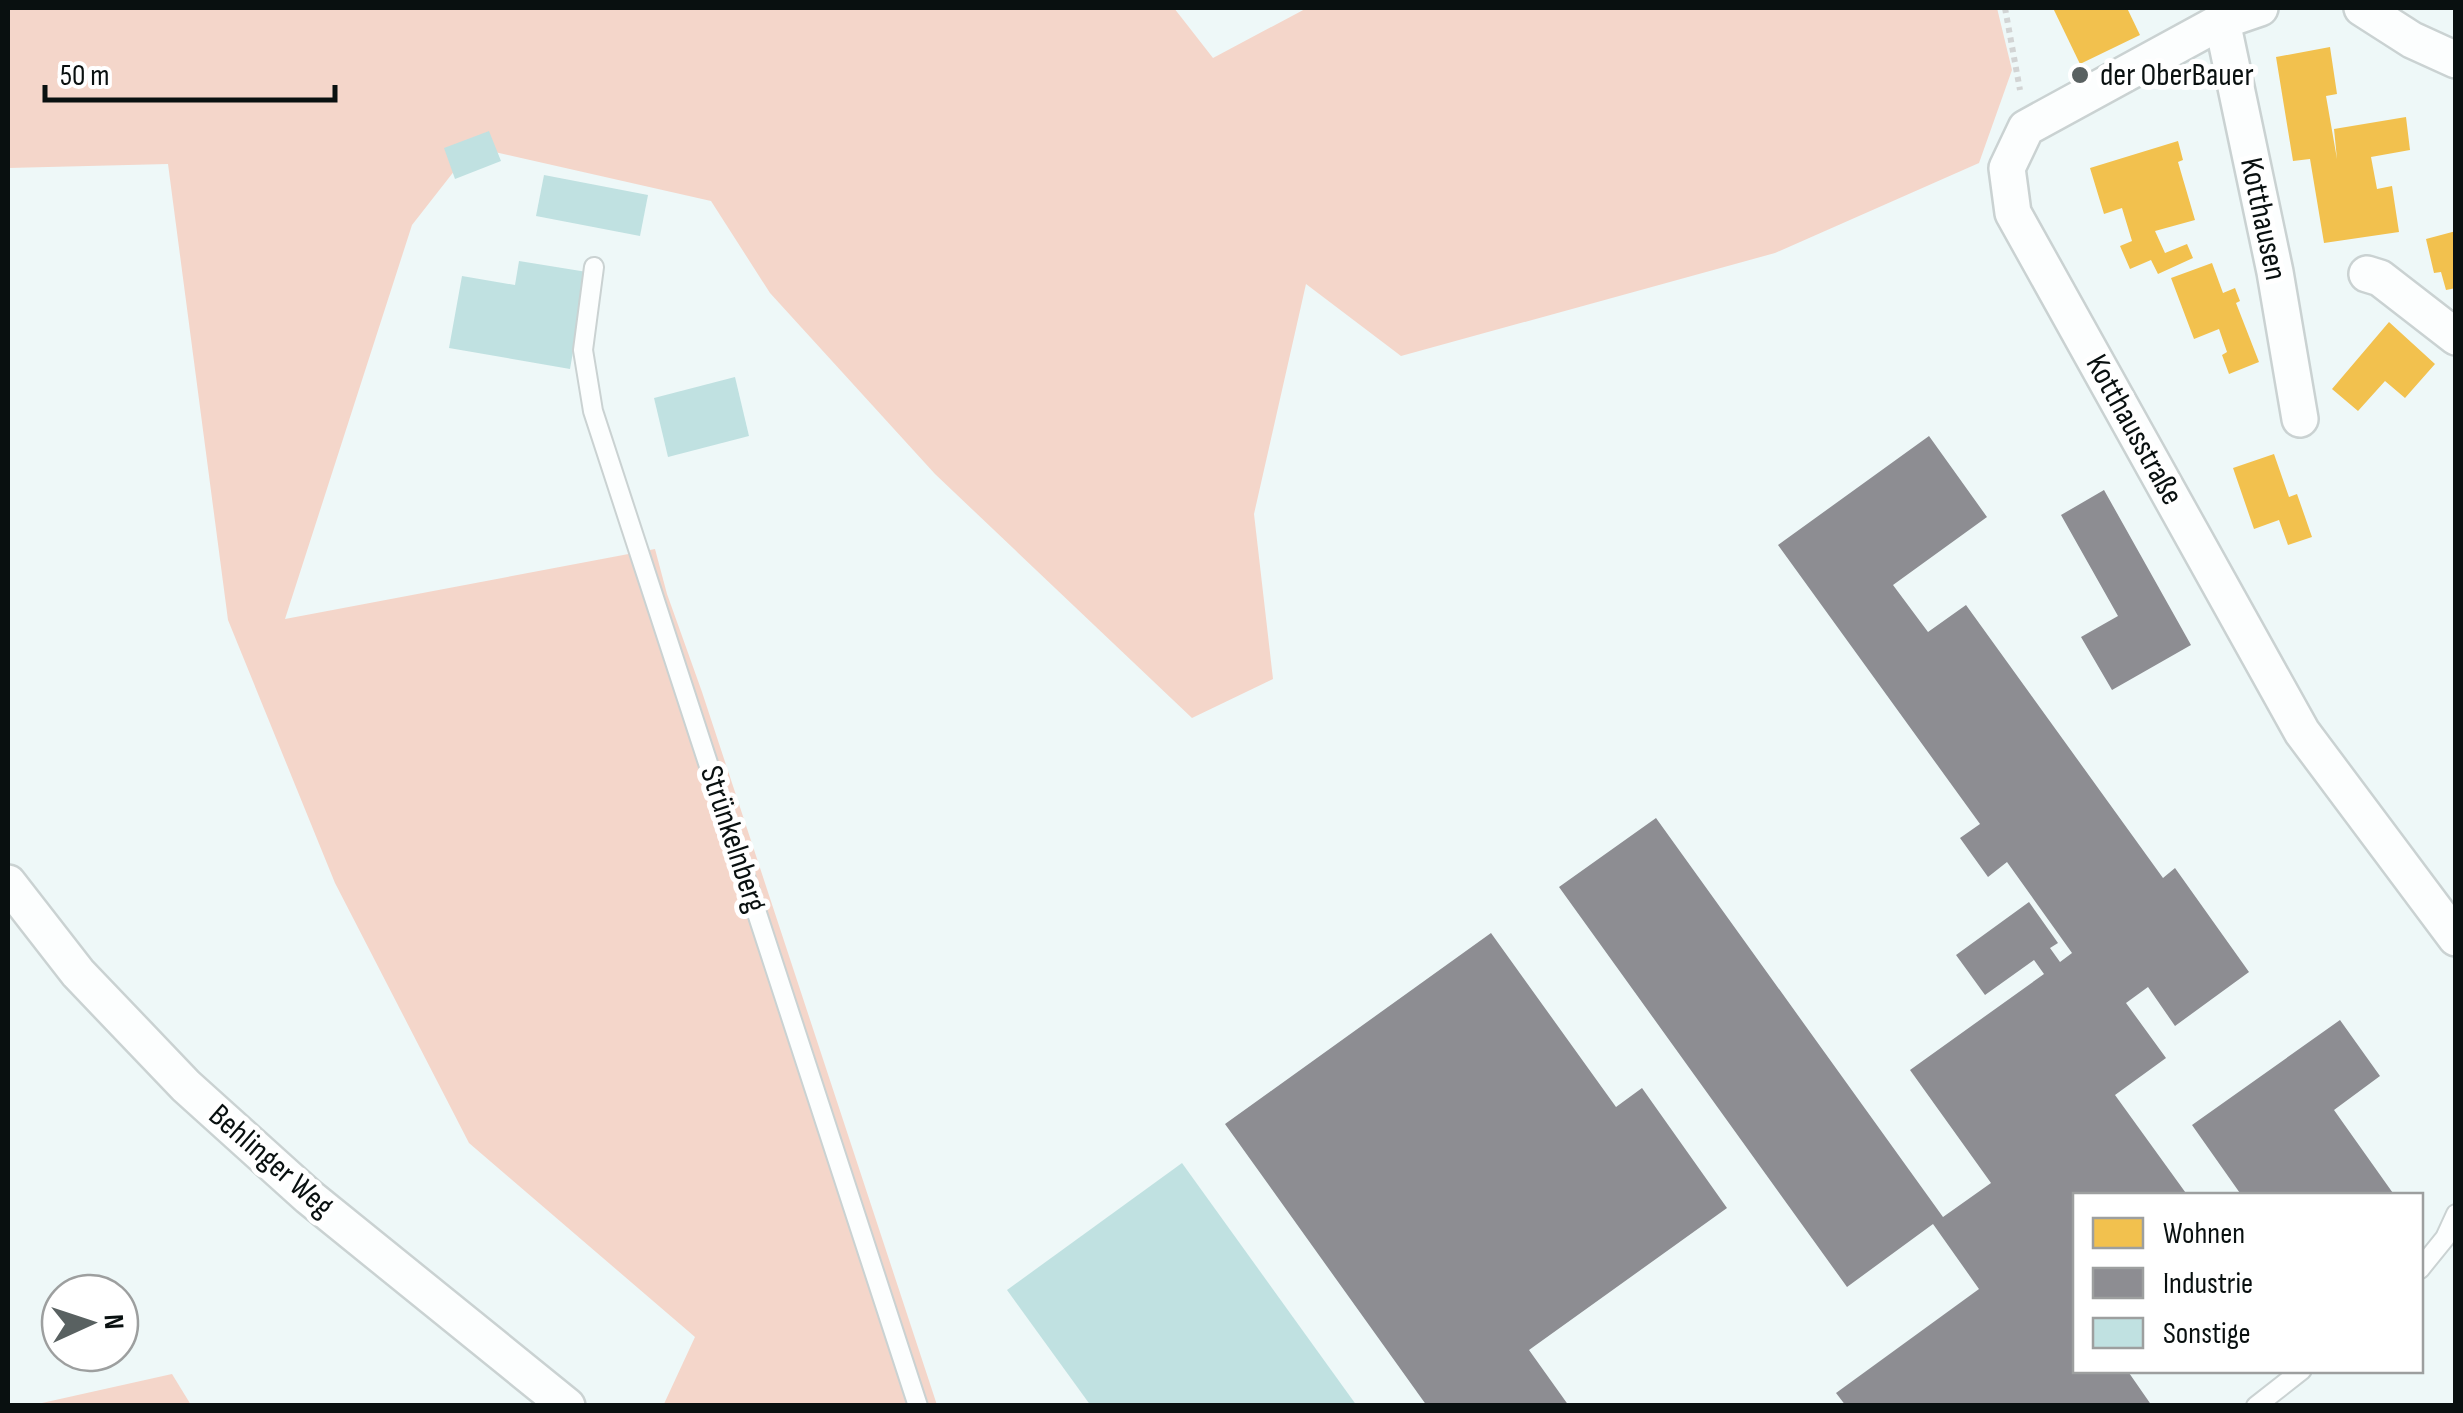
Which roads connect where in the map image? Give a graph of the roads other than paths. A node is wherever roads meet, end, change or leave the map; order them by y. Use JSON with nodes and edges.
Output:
{"nodes":[{"id":1,"x":2260,"y":8,"type":"edge"},
{"id":2,"x":2362,"y":8,"type":"edge"},
{"id":3,"x":2222,"y":21,"type":"junction"},
{"id":4,"x":2456,"y":60,"type":"edge"},
{"id":5,"x":594,"y":267,"type":"dead end"},
{"id":6,"x":2367,"y":274,"type":"dead end"},
{"id":7,"x":2456,"y":337,"type":"edge"},
{"id":8,"x":2300,"y":418,"type":"dead end"},
{"id":9,"x":8,"y":883,"type":"edge"},
{"id":10,"x":2456,"y":938,"type":"edge"},
{"id":11,"x":2456,"y":1214,"type":"edge"},
{"id":12,"x":2423,"y":1265,"type":"edge"},
{"id":13,"x":2298,"y":1373,"type":"edge"},
{"id":14,"x":567,"y":1406,"type":"edge"},
{"id":15,"x":918,"y":1406,"type":"edge"},
{"id":16,"x":2256,"y":1406,"type":"edge"}],
"edges":[{"from":1,"to":3,"type":"street"},
{"from":2,"to":4,"type":"street"},
{"from":3,"to":8,"type":"street","name":"Kotthausen"},
{"from":3,"to":10,"type":"street","name":"Kotthausstraße"},
{"from":5,"to":15,"type":"lane","name":"Strünkelnberg"},
{"from":6,"to":7,"type":"street"},
{"from":9,"to":14,"type":"street","name":"Behlinger Weg"},
{"from":11,"to":12,"type":"lane"},
{"from":13,"to":16,"type":"lane"}]}
